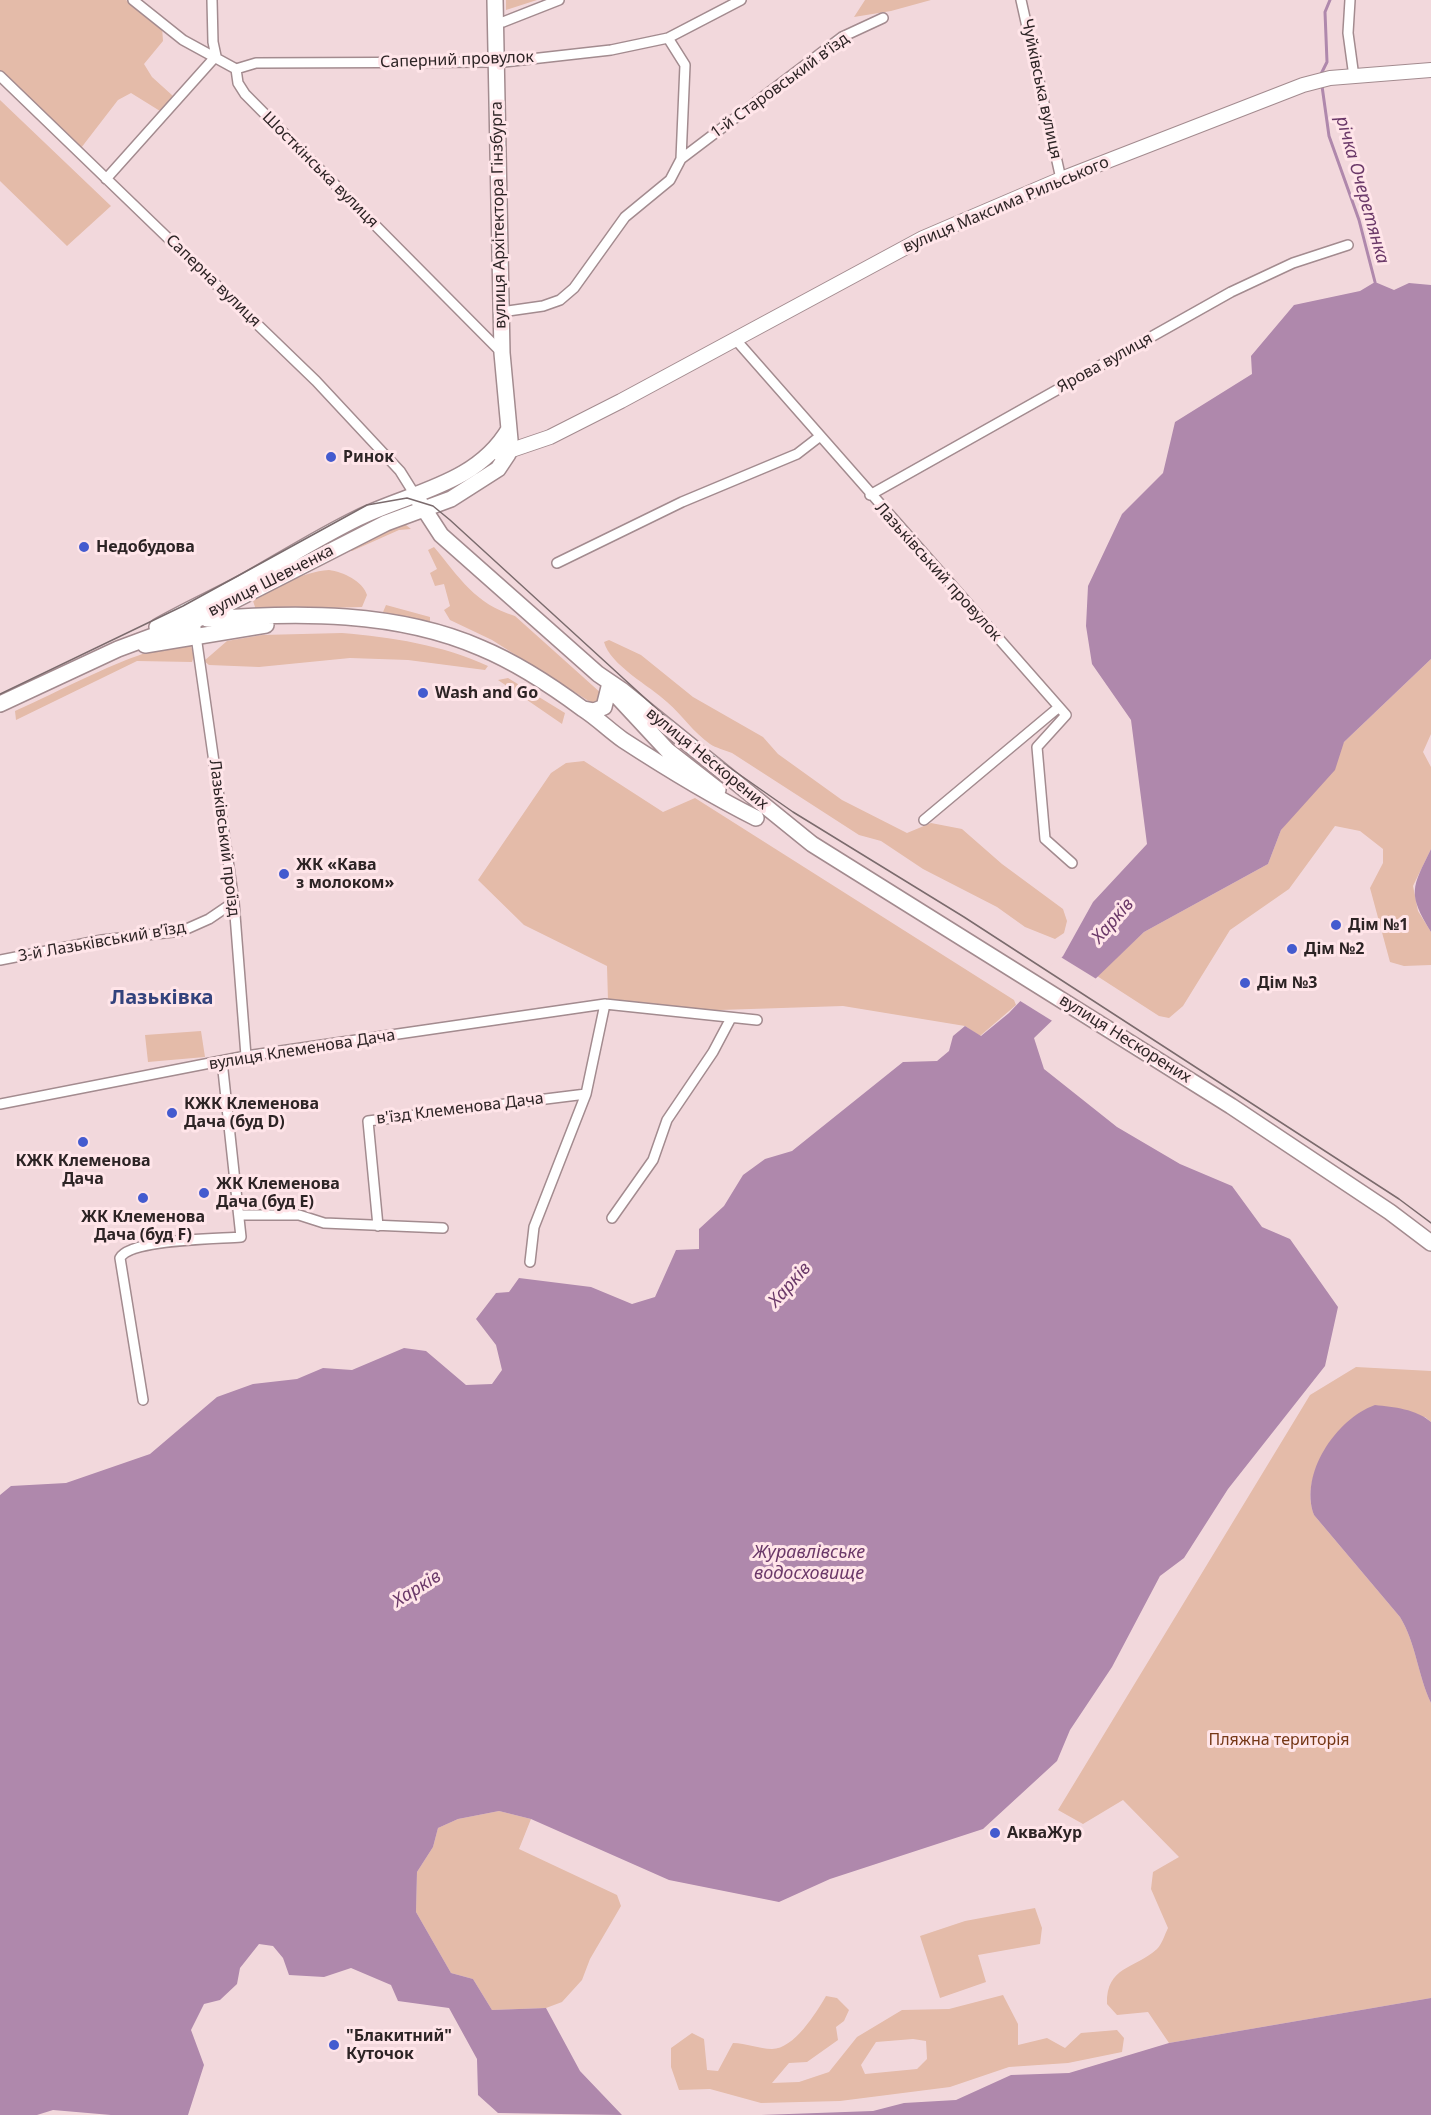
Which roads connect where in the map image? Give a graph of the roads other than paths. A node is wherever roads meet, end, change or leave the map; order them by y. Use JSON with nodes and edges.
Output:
{"nodes":[{"id":1,"x":133,"y":0,"type":"edge"},
{"id":2,"x":212,"y":0,"type":"edge"},
{"id":3,"x":495,"y":0,"type":"edge"},
{"id":4,"x":559,"y":0,"type":"edge"},
{"id":5,"x":741,"y":0,"type":"edge"},
{"id":6,"x":1021,"y":0,"type":"edge"},
{"id":7,"x":1350,"y":0,"type":"edge"},
{"id":8,"x":883,"y":18,"type":"dead end"},
{"id":9,"x":496,"y":23,"type":"junction"},
{"id":10,"x":668,"y":38,"type":"junction"},
{"id":11,"x":216,"y":56,"type":"junction"},
{"id":12,"x":496,"y":62,"type":"junction"},
{"id":13,"x":236,"y":69,"type":"junction"},
{"id":14,"x":1431,"y":70,"type":"edge"},
{"id":15,"x":0,"y":76,"type":"edge"},
{"id":16,"x":1353,"y":77,"type":"junction"},
{"id":17,"x":681,"y":159,"type":"junction"},
{"id":18,"x":1061,"y":178,"type":"junction"},
{"id":19,"x":106,"y":179,"type":"junction"},
{"id":20,"x":1348,"y":245,"type":"dead end"},
{"id":21,"x":501,"y":312,"type":"junction"},
{"id":22,"x":735,"y":340,"type":"junction"},
{"id":23,"x":502,"y":353,"type":"junction"},
{"id":24,"x":508,"y":429,"type":"junction"},
{"id":25,"x":819,"y":437,"type":"junction"},
{"id":26,"x":507,"y":454,"type":"junction"},
{"id":27,"x":492,"y":455,"type":"junction"},
{"id":28,"x":415,"y":495,"type":"junction"},
{"id":29,"x":870,"y":495,"type":"junction"},
{"id":30,"x":422,"y":510,"type":"junction"},
{"id":31,"x":557,"y":563,"type":"dead end"},
{"id":32,"x":238,"y":585,"type":"junction"},
{"id":33,"x":253,"y":593,"type":"junction"},
{"id":34,"x":256,"y":616,"type":"junction"},
{"id":35,"x":332,"y":618,"type":"junction"},
{"id":36,"x":196,"y":628,"type":"junction"},
{"id":37,"x":148,"y":632,"type":"junction"},
{"id":38,"x":118,"y":649,"type":"junction"},
{"id":39,"x":604,"y":682,"type":"junction"},
{"id":40,"x":0,"y":704,"type":"edge"},
{"id":41,"x":1059,"y":707,"type":"junction"},
{"id":42,"x":584,"y":709,"type":"junction"},
{"id":43,"x":668,"y":751,"type":"junction"},
{"id":44,"x":760,"y":812,"type":"junction"},
{"id":45,"x":924,"y":819,"type":"dead end"},
{"id":46,"x":1072,"y":862,"type":"dead end"},
{"id":47,"x":234,"y":903,"type":"junction"},
{"id":48,"x":0,"y":960,"type":"edge"},
{"id":49,"x":605,"y":1004,"type":"junction"},
{"id":50,"x":731,"y":1018,"type":"junction"},
{"id":51,"x":757,"y":1020,"type":"dead end"},
{"id":52,"x":246,"y":1056,"type":"junction"},
{"id":53,"x":222,"y":1061,"type":"junction"},
{"id":54,"x":586,"y":1094,"type":"junction"},
{"id":55,"x":0,"y":1104,"type":"edge"},
{"id":56,"x":239,"y":1215,"type":"junction"},
{"id":57,"x":612,"y":1218,"type":"dead end"},
{"id":58,"x":378,"y":1226,"type":"junction"},
{"id":59,"x":443,"y":1228,"type":"dead end"},
{"id":60,"x":1431,"y":1244,"type":"edge"},
{"id":61,"x":530,"y":1262,"type":"dead end"},
{"id":62,"x":143,"y":1400,"type":"dead end"}],
"edges":[{"from":1,"to":11,"type":"street"},
{"from":2,"to":11,"type":"street"},
{"from":3,"to":9,"type":"main road","name":"вулиця Архітектора Гінзбурга"},
{"from":4,"to":9,"type":"street"},
{"from":5,"to":10,"type":"street","name":"Саперний провулок"},
{"from":6,"to":18,"type":"street","name":"Чуйківська вулиця"},
{"from":7,"to":16,"type":"street"},
{"from":8,"to":17,"type":"street","name":"1-й Старовський в’їзд"},
{"from":9,"to":12,"type":"main road","name":"вулиця Архітектора Гінзбурга"},
{"from":10,"to":12,"type":"street","name":"Саперний провулок"},
{"from":10,"to":17,"type":"street"},
{"from":11,"to":13,"type":"street"},
{"from":11,"to":19,"type":"street"},
{"from":12,"to":13,"type":"street","name":"Саперний провулок"},
{"from":12,"to":21,"type":"main road","name":"вулиця Архітектора Гінзбурга"},
{"from":13,"to":23,"type":"street","name":"Шосткінська вулиця"},
{"from":14,"to":16,"type":"main road","name":"вулиця Максима Рильського"},
{"from":15,"to":19,"type":"street","name":"Саперна вулиця"},
{"from":16,"to":18,"type":"main road","name":"вулиця Максима Рильського"},
{"from":17,"to":21,"type":"street"},
{"from":18,"to":22,"type":"main road","name":"вулиця Максима Рильського"},
{"from":19,"to":28,"type":"street","name":"Саперна вулиця"},
{"from":20,"to":29,"type":"street","name":"Ярова вулиця"},
{"from":21,"to":23,"type":"main road","name":"вулиця Архітектора Гінзбурга"},
{"from":22,"to":25,"type":"street","name":"Лазьківський провулок"},
{"from":22,"to":26,"type":"main road","name":"вулиця Максима Рильського"},
{"from":23,"to":24,"type":"main road","name":"вулиця Архітектора Гінзбурга"},
{"from":24,"to":26,"type":"main road"},
{"from":24,"to":27,"type":"main road","name":"вулиця Максима Рильського"},
{"from":25,"to":29,"type":"street","name":"Лазьківський провулок"},
{"from":25,"to":31,"type":"street"},
{"from":26,"to":27,"type":"main road","name":"вулиця Максима Рильського"},
{"from":26,"to":30,"type":"main road"},
{"from":27,"to":28,"type":"main road","name":"вулиця Максима Рильського"},
{"from":28,"to":30,"type":"main road","name":"вулиця Нескорених"},
{"from":28,"to":32,"type":"main road","name":"вулиця Шевченка"},
{"from":29,"to":41,"type":"street","name":"Лазьківський провулок"},
{"from":30,"to":33,"type":"main road","name":"вулиця Шевченка"},
{"from":30,"to":39,"type":"main road","name":"вулиця Нескорених"},
{"from":32,"to":36,"type":"main road"},
{"from":32,"to":37,"type":"main road","name":"вулиця Шевченка"},
{"from":33,"to":34,"type":"main road"},
{"from":33,"to":36,"type":"main road","name":"вулиця Шевченка"},
{"from":34,"to":35,"type":"main road"},
{"from":34,"to":36,"type":"main road"},
{"from":35,"to":36,"type":"main road"},
{"from":35,"to":42,"type":"main road"},
{"from":36,"to":37,"type":"main road"},
{"from":36,"to":38,"type":"main road","name":"вулиця Шевченка"},
{"from":36,"to":47,"type":"street","name":"Лазьківський проїзд"},
{"from":37,"to":38,"type":"main road","name":"вулиця Шевченка"},
{"from":38,"to":40,"type":"main road","name":"вулиця Шевченка"},
{"from":39,"to":42,"type":"main road"},
{"from":39,"to":43,"type":"main road","name":"вулиця Нескорених"},
{"from":39,"to":44,"type":"main road","name":"вулиця Нескорених"},
{"from":41,"to":45,"type":"street"},
{"from":41,"to":46,"type":"street"},
{"from":42,"to":43,"type":"main road"},
{"from":42,"to":44,"type":"main road"},
{"from":43,"to":44,"type":"main road"},
{"from":44,"to":60,"type":"main road","name":"вулиця Нескорених"},
{"from":47,"to":48,"type":"street","name":"3-й Лазьківський в’їзд"},
{"from":47,"to":52,"type":"street","name":"Лазьківський проїзд"},
{"from":49,"to":50,"type":"street","name":"вулиця Клеменова Дача"},
{"from":49,"to":52,"type":"street","name":"вулиця Клеменова Дача"},
{"from":49,"to":54,"type":"street"},
{"from":50,"to":51,"type":"street","name":"вулиця Клеменова Дача"},
{"from":50,"to":57,"type":"street"},
{"from":52,"to":53,"type":"street","name":"вулиця Клеменова Дача"},
{"from":53,"to":55,"type":"street","name":"вулиця Клеменова Дача"},
{"from":53,"to":56,"type":"street"},
{"from":54,"to":58,"type":"street","name":"в'їзд Клеменова Дача"},
{"from":54,"to":61,"type":"street"},
{"from":56,"to":58,"type":"street"},
{"from":56,"to":62,"type":"street"},
{"from":58,"to":59,"type":"street"}]}
